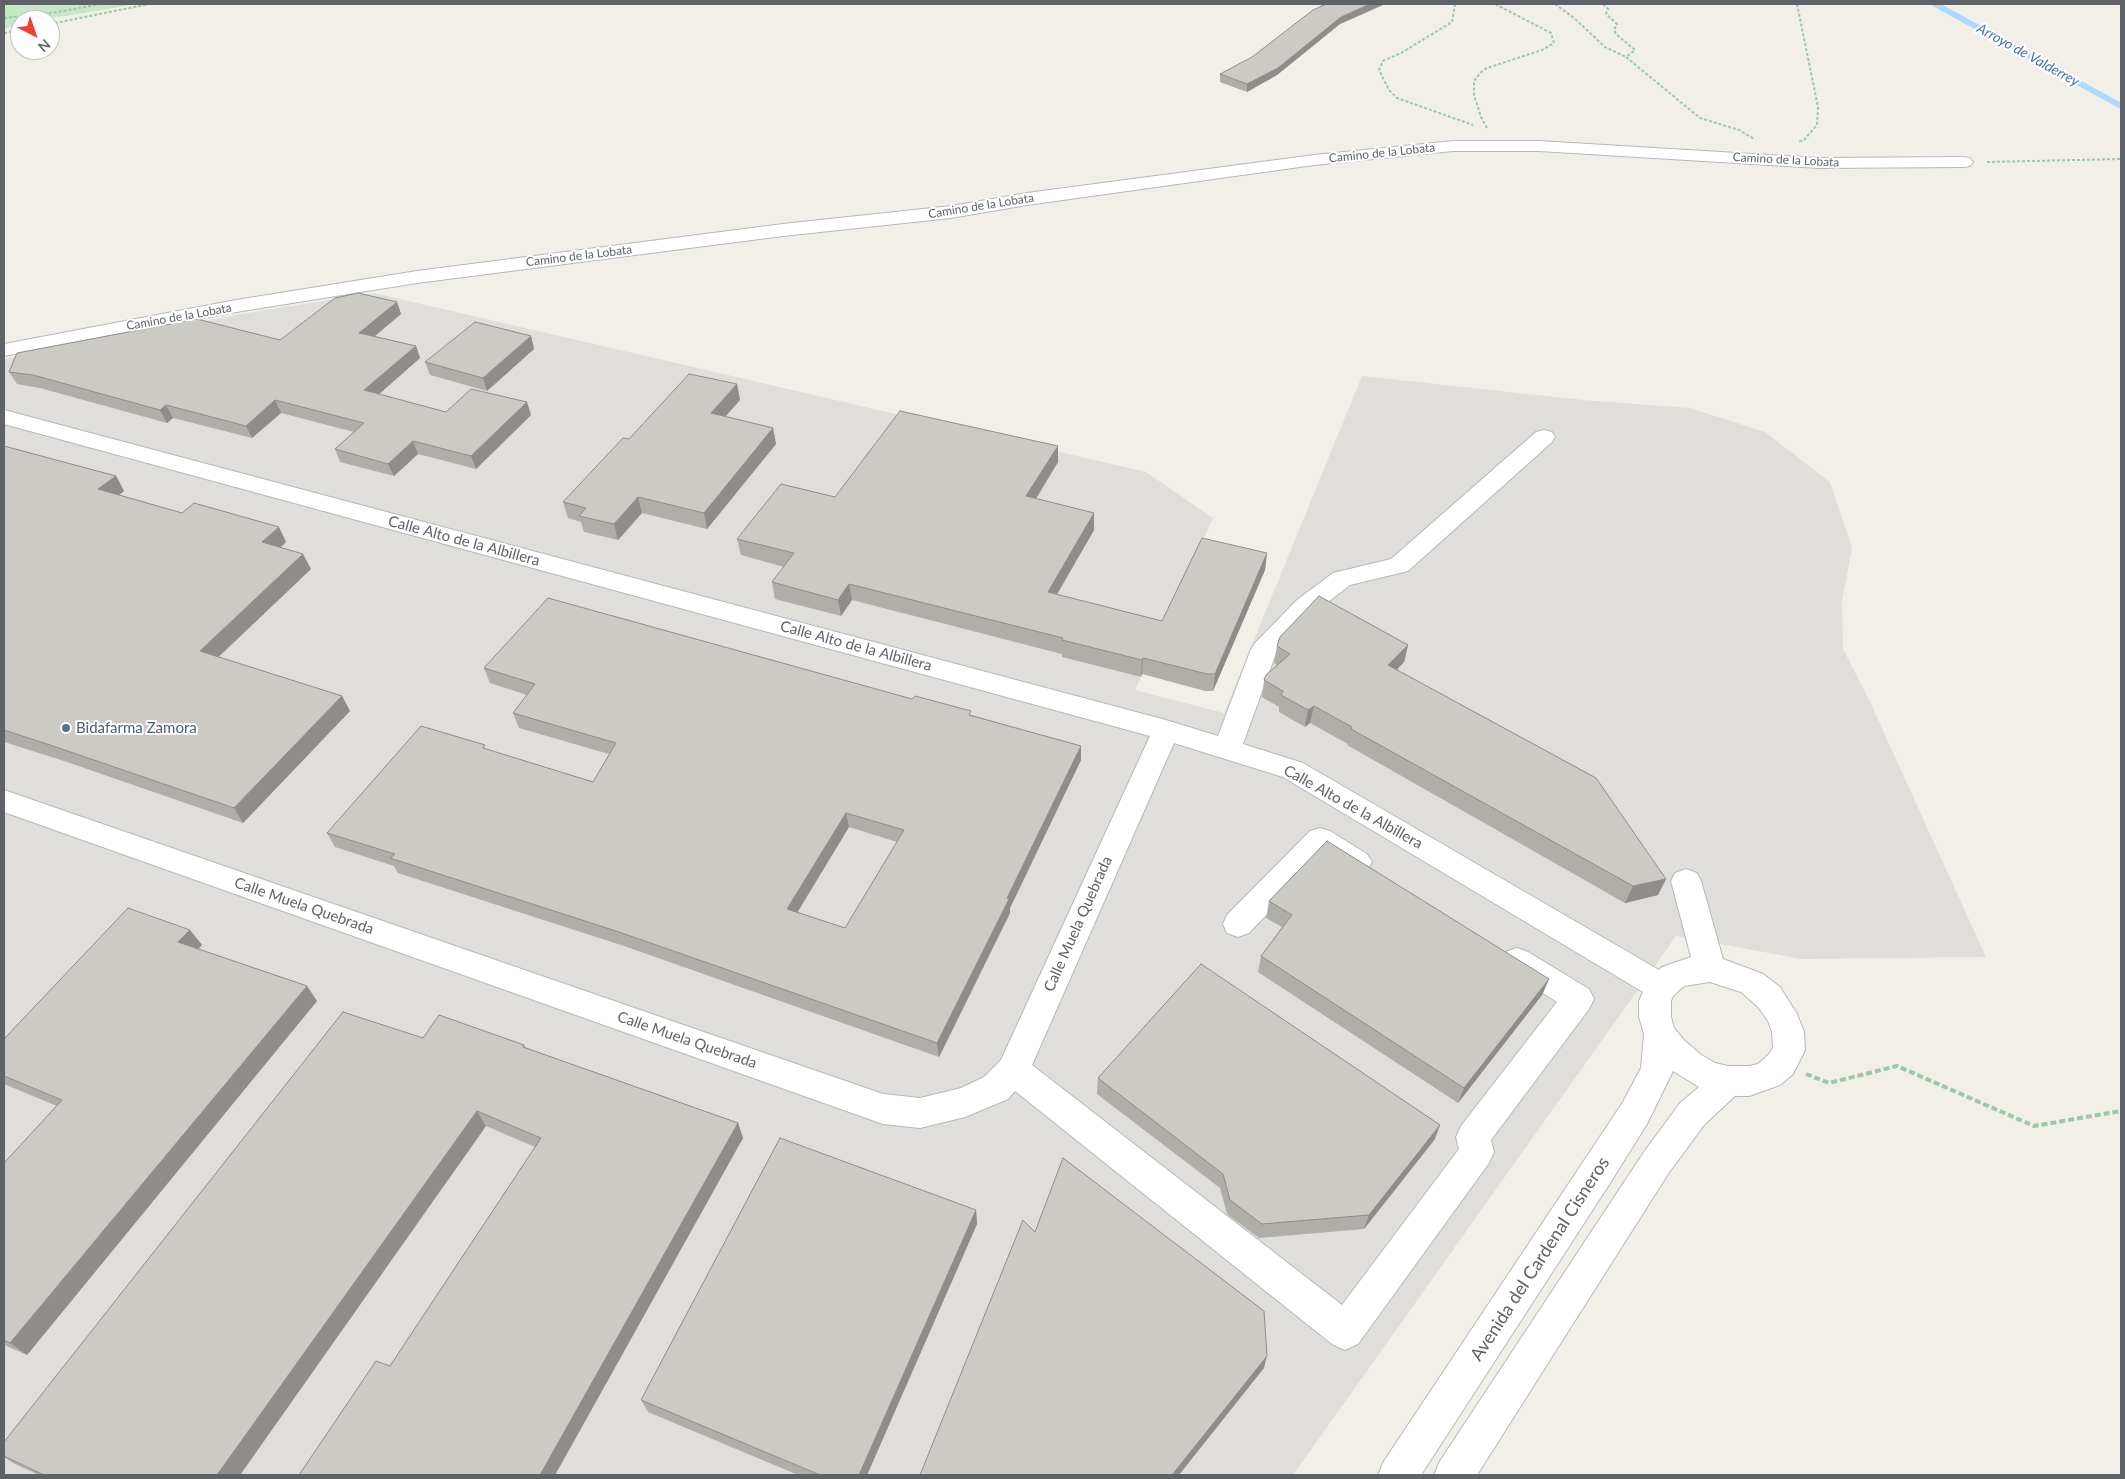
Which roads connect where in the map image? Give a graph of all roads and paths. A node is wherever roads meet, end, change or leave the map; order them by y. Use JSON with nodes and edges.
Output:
{"nodes":[{"id":1,"x":100,"y":4,"type":"edge"},
{"id":2,"x":150,"y":4,"type":"edge"},
{"id":3,"x":1455,"y":4,"type":"edge"},
{"id":4,"x":1495,"y":4,"type":"edge"},
{"id":5,"x":1555,"y":4,"type":"edge"},
{"id":6,"x":1603,"y":4,"type":"edge"},
{"id":7,"x":1797,"y":4,"type":"edge"},
{"id":8,"x":4,"y":18,"type":"edge"},
{"id":9,"x":60,"y":22,"type":"edge"},
{"id":10,"x":1626,"y":57,"type":"junction"},
{"id":11,"x":1756,"y":140,"type":"dead end"},
{"id":12,"x":1756,"y":159,"type":"junction"},
{"id":13,"x":2121,"y":159,"type":"edge"},
{"id":14,"x":1964,"y":162,"type":"joint"},
{"id":15,"x":4,"y":350,"type":"edge"},
{"id":16,"x":4,"y":417,"type":"edge"},
{"id":17,"x":1544,"y":437,"type":"dead end"},
{"id":18,"x":1166,"y":730,"type":"junction"},
{"id":19,"x":1227,"y":749,"type":"junction"},
{"id":20,"x":4,"y":801,"type":"edge"},
{"id":21,"x":1378,"y":875,"type":"edge"},
{"id":22,"x":1686,"y":881,"type":"dead end"},
{"id":23,"x":1238,"y":924,"type":"dead end"},
{"id":24,"x":1494,"y":947,"type":"edge"},
{"id":25,"x":1710,"y":969,"type":"junction"},
{"id":26,"x":1661,"y":987,"type":"junction"},
{"id":27,"x":1660,"y":1034,"type":"junction"},
{"id":28,"x":1781,"y":1064,"type":"junction"},
{"id":29,"x":1013,"y":1070,"type":"junction"},
{"id":30,"x":1728,"y":1081,"type":"junction"},
{"id":31,"x":2121,"y":1111,"type":"edge"},
{"id":32,"x":1398,"y":1475,"type":"edge"},
{"id":33,"x":1454,"y":1475,"type":"edge"}],
"edges":[{"from":1,"to":8,"type":"path"},
{"from":2,"to":9,"type":"path"},
{"from":3,"to":4,"type":"path"},
{"from":5,"to":10,"type":"path"},
{"from":6,"to":10,"type":"path"},
{"from":7,"to":12,"type":"path"},
{"from":10,"to":11,"type":"path"},
{"from":12,"to":14,"type":"street","name":"Camino de la Lobata"},
{"from":12,"to":15,"type":"street","name":"Camino de la Lobata"},
{"from":13,"to":14,"type":"path"},
{"from":16,"to":18,"type":"street","name":"Calle Alto de la Albillera"},
{"from":17,"to":19,"type":"street"},
{"from":18,"to":19,"type":"street","name":"Calle Alto de la Albillera"},
{"from":18,"to":29,"type":"street","name":"Calle Muela Quebrada"},
{"from":19,"to":26,"type":"street","name":"Calle Alto de la Albillera"},
{"from":20,"to":29,"type":"street","name":"Calle Muela Quebrada"},
{"from":21,"to":23,"type":"street"},
{"from":22,"to":25,"type":"street"},
{"from":24,"to":29,"type":"street"},
{"from":25,"to":26,"type":"street"},
{"from":25,"to":28,"type":"street"},
{"from":26,"to":27,"type":"street"},
{"from":27,"to":30,"type":"street"},
{"from":27,"to":32,"type":"street","name":"Avenida del Cardenal Cisneros"},
{"from":28,"to":30,"type":"street"},
{"from":28,"to":31,"type":"path"},
{"from":30,"to":33,"type":"street"}]}
